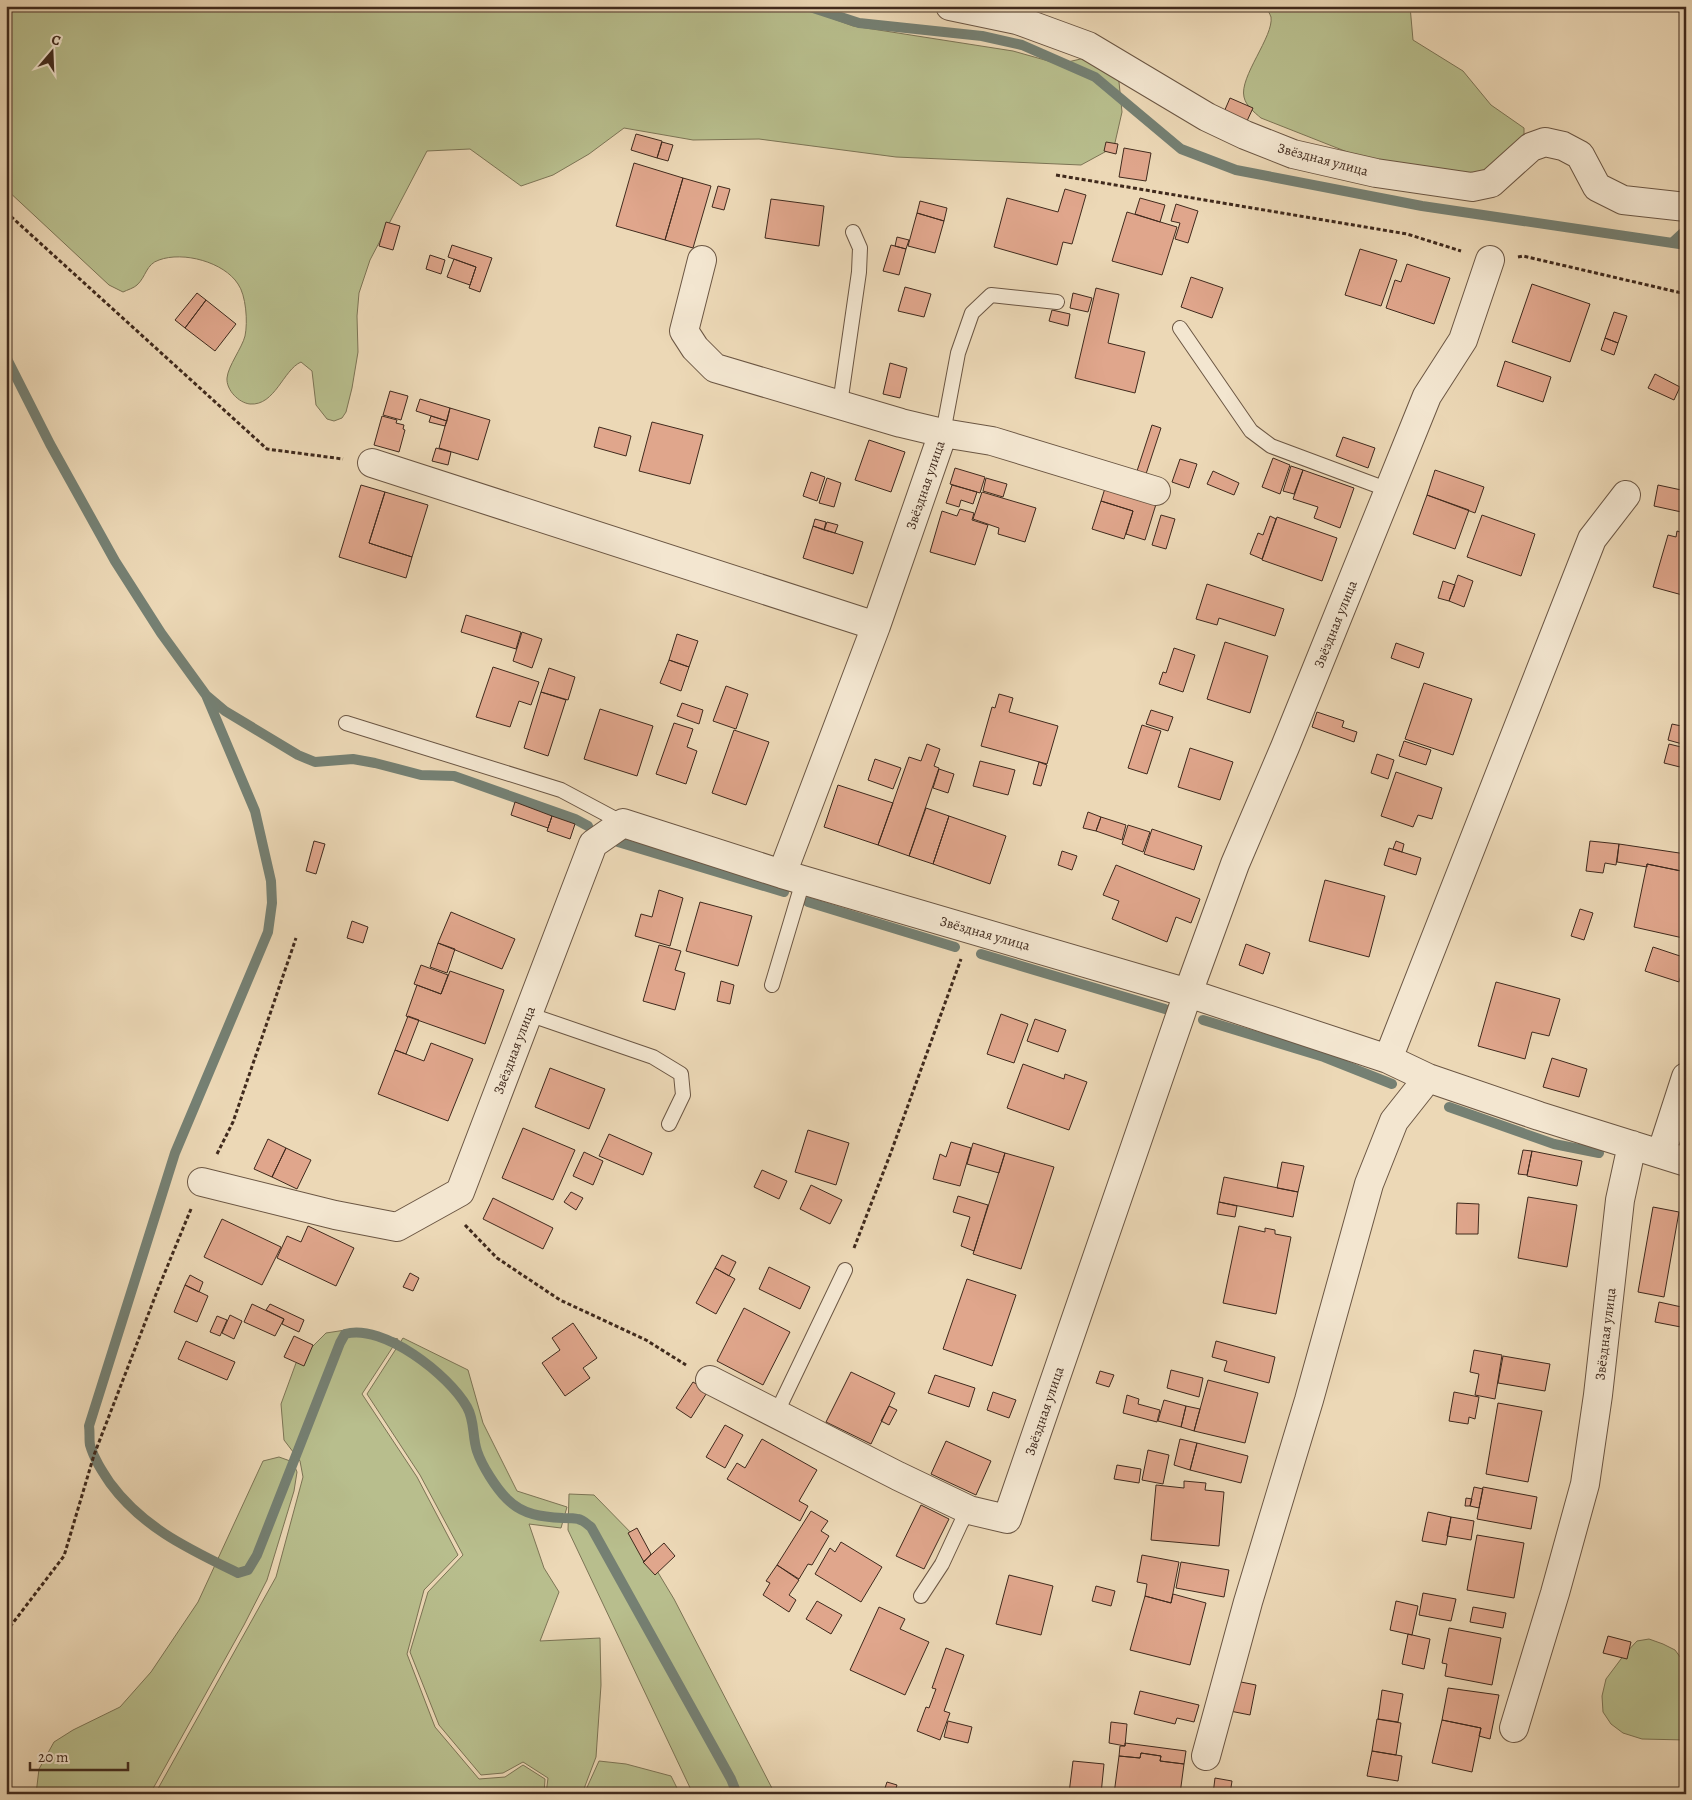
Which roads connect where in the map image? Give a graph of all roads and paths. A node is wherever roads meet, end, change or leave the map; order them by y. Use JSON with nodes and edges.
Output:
{"nodes":[{"id":1,"x":950,"y":6,"type":"edge"},
{"id":2,"x":1056,"y":175,"type":"dead end"},
{"id":3,"x":1686,"y":207,"type":"edge"},
{"id":4,"x":6,"y":212,"type":"edge"},
{"id":5,"x":853,"y":232,"type":"dead end"},
{"id":6,"x":702,"y":260,"type":"dead end"},
{"id":7,"x":1490,"y":260,"type":"junction"},
{"id":8,"x":1686,"y":294,"type":"edge"},
{"id":9,"x":1057,"y":302,"type":"dead end"},
{"id":10,"x":1180,"y":328,"type":"dead end"},
{"id":11,"x":840,"y":404,"type":"junction"},
{"id":12,"x":944,"y":433,"type":"junction"},
{"id":13,"x":372,"y":463,"type":"joint"},
{"id":14,"x":1388,"y":490,"type":"junction"},
{"id":15,"x":1156,"y":491,"type":"dead end"},
{"id":16,"x":1626,"y":495,"type":"dead end"},
{"id":17,"x":876,"y":626,"type":"junction"},
{"id":18,"x":346,"y":723,"type":"dead end"},
{"id":19,"x":623,"y":823,"type":"junction"},
{"id":20,"x":792,"y":877,"type":"junction"},
{"id":21,"x":972,"y":929,"type":"junction"},
{"id":22,"x":296,"y":938,"type":"dead end"},
{"id":23,"x":772,"y":985,"type":"dead end"},
{"id":24,"x":1188,"y":993,"type":"junction"},
{"id":25,"x":528,"y":1014,"type":"junction"},
{"id":26,"x":1388,"y":1059,"type":"junction"},
{"id":27,"x":1686,"y":1077,"type":"edge"},
{"id":28,"x":1428,"y":1078,"type":"junction"},
{"id":29,"x":670,"y":1124,"type":"dead end"},
{"id":30,"x":1632,"y":1145,"type":"junction"},
{"id":31,"x":1673,"y":1158,"type":"edge"},
{"id":32,"x":202,"y":1182,"type":"junction"},
{"id":33,"x":442,"y":1202,"type":"junction"},
{"id":34,"x":846,"y":1270,"type":"joint"},
{"id":35,"x":710,"y":1380,"type":"joint"},
{"id":36,"x":776,"y":1414,"type":"junction"},
{"id":37,"x":969,"y":1510,"type":"junction"},
{"id":38,"x":921,"y":1596,"type":"dead end"},
{"id":39,"x":6,"y":1632,"type":"edge"},
{"id":40,"x":1514,"y":1728,"type":"dead end"},
{"id":41,"x":1206,"y":1756,"type":"dead end"}],
"edges":[{"from":1,"to":3,"type":"street","name":"Звёздная улица"},
{"from":2,"to":7,"type":"path"},
{"from":4,"to":13,"type":"path"},
{"from":5,"to":11,"type":"lane"},
{"from":6,"to":11,"type":"street","name":"Звёздная улица"},
{"from":7,"to":8,"type":"path"},
{"from":7,"to":14,"type":"street","name":"Звёздная улица"},
{"from":9,"to":12,"type":"lane"},
{"from":10,"to":14,"type":"lane"},
{"from":11,"to":12,"type":"street","name":"Звёздная улица"},
{"from":12,"to":15,"type":"street"},
{"from":12,"to":17,"type":"street","name":"Звёздная улица"},
{"from":13,"to":17,"type":"street"},
{"from":14,"to":24,"type":"street","name":"Звёздная улица"},
{"from":16,"to":26,"type":"street"},
{"from":17,"to":20,"type":"street","name":"Звёздная улица"},
{"from":18,"to":19,"type":"lane"},
{"from":19,"to":20,"type":"street","name":"Звёздная улица"},
{"from":19,"to":25,"type":"street","name":"Звёздная улица"},
{"from":20,"to":21,"type":"street","name":"Звёздная улица"},
{"from":20,"to":23,"type":"lane"},
{"from":21,"to":24,"type":"street","name":"Звёздная улица"},
{"from":21,"to":34,"type":"path"},
{"from":22,"to":32,"type":"path"},
{"from":24,"to":26,"type":"street","name":"Звёздная улица"},
{"from":24,"to":37,"type":"street","name":"Звёздная улица"},
{"from":25,"to":29,"type":"lane"},
{"from":25,"to":33,"type":"street","name":"Звёздная улица"},
{"from":26,"to":28,"type":"street","name":"Звёздная улица"},
{"from":27,"to":31,"type":"street"},
{"from":28,"to":30,"type":"street","name":"Звёздная улица"},
{"from":28,"to":41,"type":"street"},
{"from":30,"to":31,"type":"street"},
{"from":30,"to":40,"type":"street","name":"Звёздная улица"},
{"from":32,"to":33,"type":"street","name":"Звёздная улица"},
{"from":32,"to":39,"type":"path"},
{"from":33,"to":35,"type":"path"},
{"from":34,"to":36,"type":"lane"},
{"from":35,"to":36,"type":"street","name":"Звёздная улица"},
{"from":36,"to":37,"type":"street","name":"Звёздная улица"},
{"from":37,"to":38,"type":"lane"}]}
